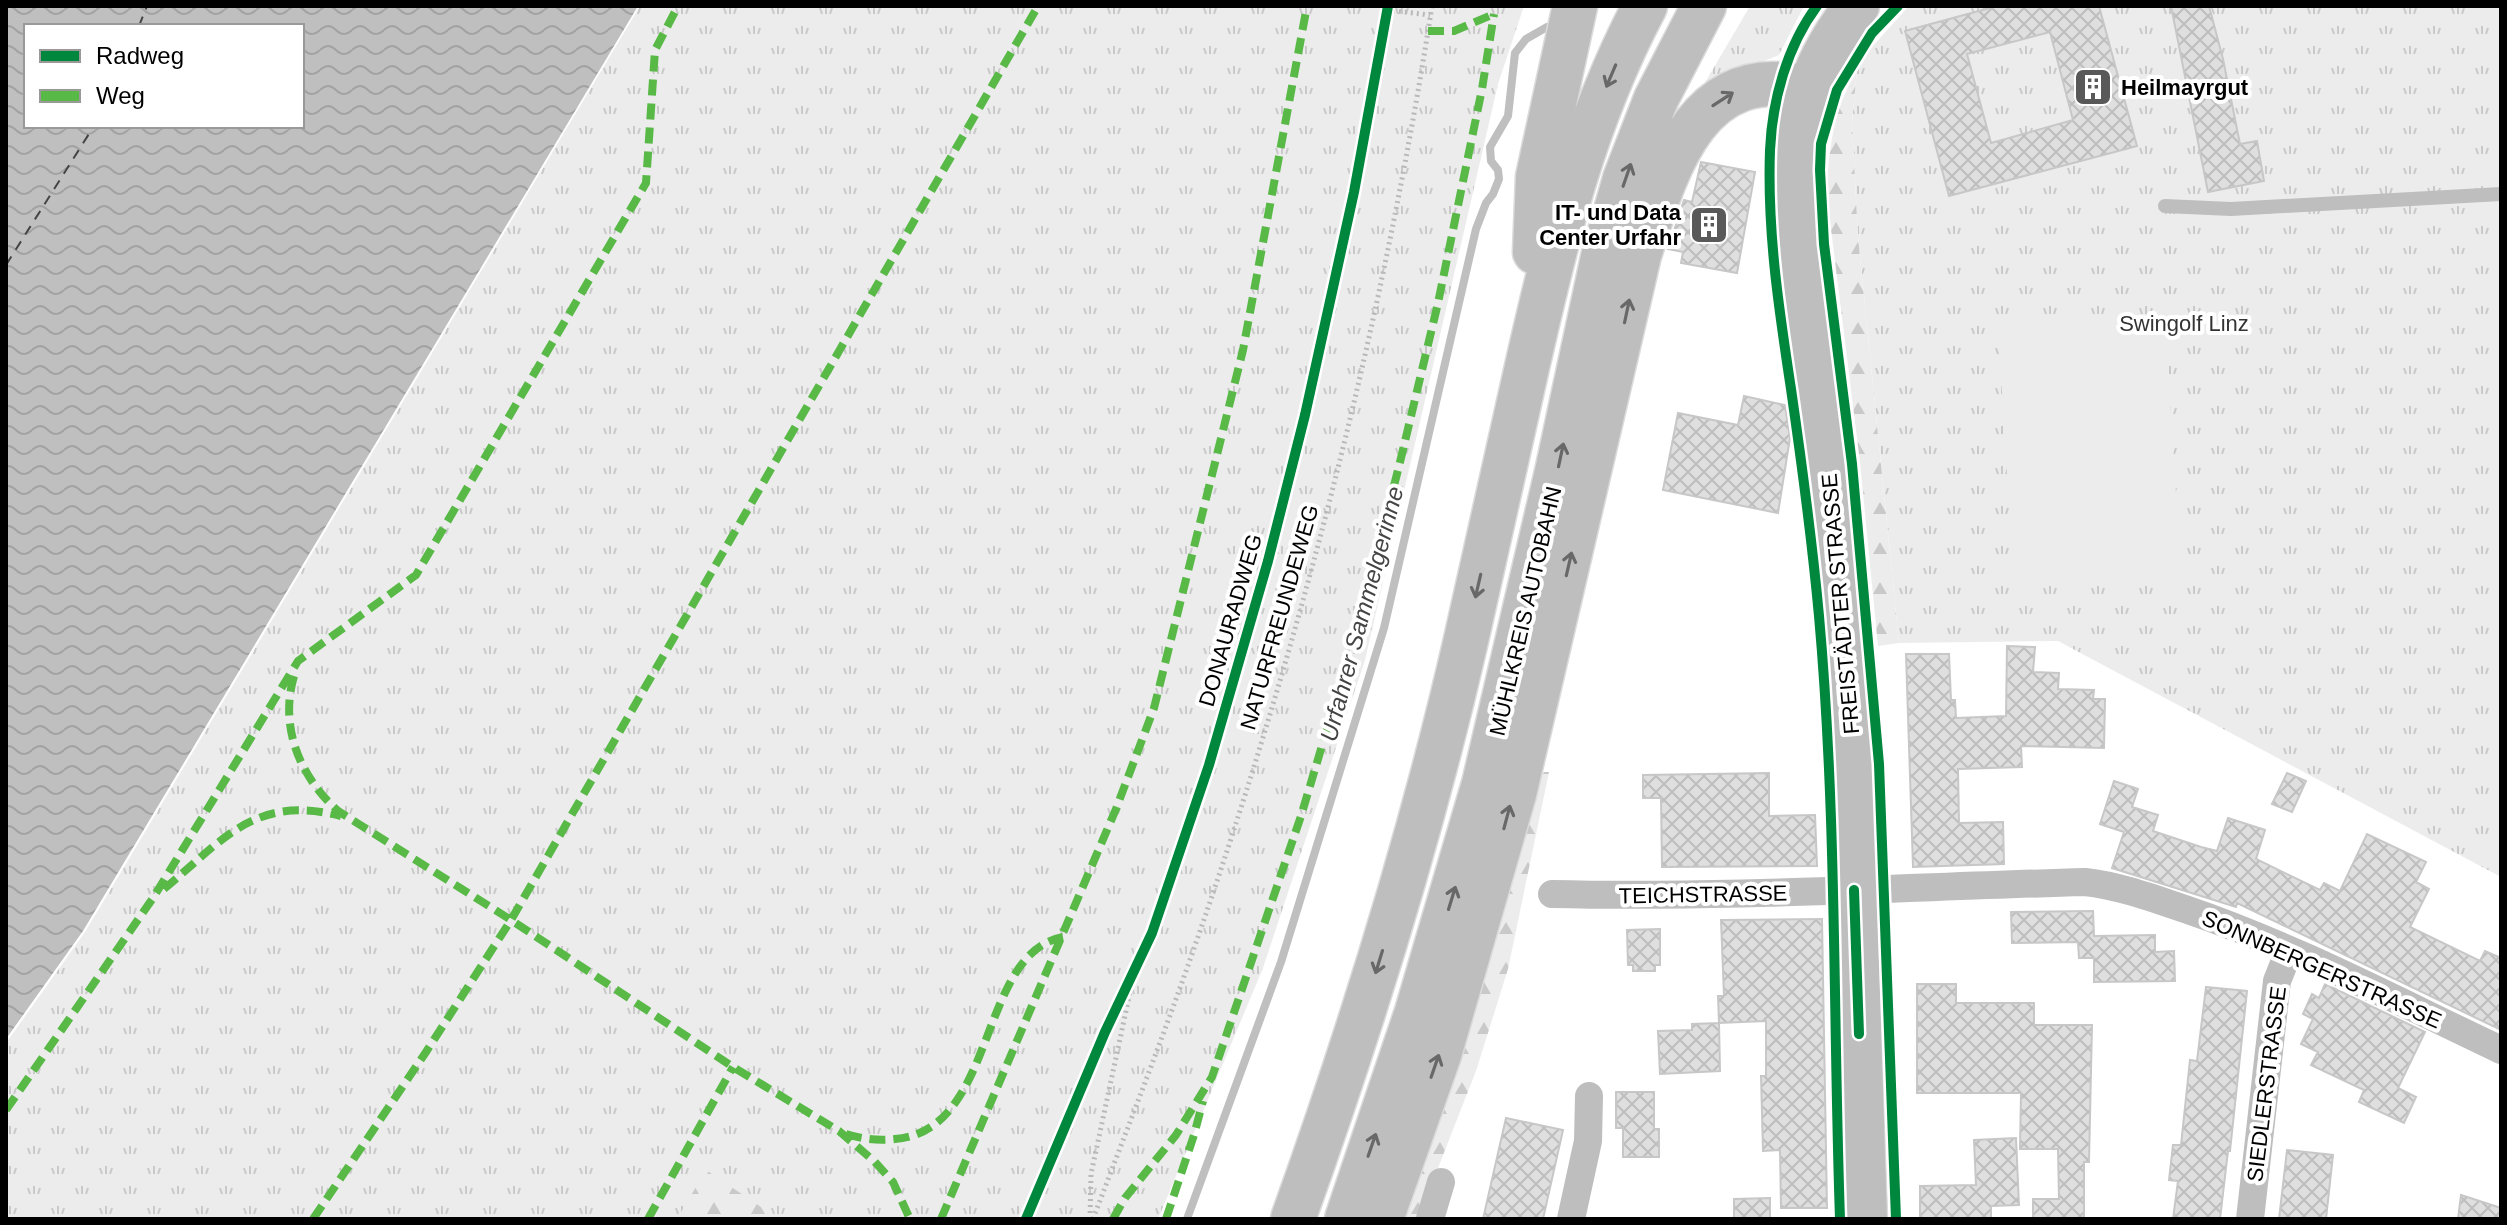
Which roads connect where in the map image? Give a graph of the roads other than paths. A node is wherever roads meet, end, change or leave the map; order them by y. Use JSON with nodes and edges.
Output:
{"nodes":[{"id":1,"x":1575,"y":6,"type":"edge"},
{"id":2,"x":1645,"y":6,"type":"edge"},
{"id":3,"x":1704,"y":6,"type":"edge"},
{"id":4,"x":1857,"y":6,"type":"edge"},
{"id":5,"x":1809,"y":89,"type":"junction"},
{"id":6,"x":2501,"y":194,"type":"edge"},
{"id":7,"x":2165,"y":206,"type":"dead end"},
{"id":8,"x":1532,"y":346,"type":"junction"},
{"id":9,"x":1854,"y":890,"type":"junction"},
{"id":10,"x":1552,"y":894,"type":"dead end"},
{"id":11,"x":2289,"y":951,"type":"junction"},
{"id":12,"x":2501,"y":1050,"type":"edge"},
{"id":13,"x":1589,"y":1096,"type":"dead end"},
{"id":14,"x":1441,"y":1182,"type":"dead end"},
{"id":15,"x":1293,"y":1219,"type":"edge"},
{"id":16,"x":1347,"y":1219,"type":"edge"},
{"id":17,"x":1381,"y":1219,"type":"edge"},
{"id":18,"x":1430,"y":1219,"type":"edge"},
{"id":19,"x":1571,"y":1219,"type":"edge"},
{"id":20,"x":1865,"y":1219,"type":"edge"},
{"id":21,"x":2250,"y":1219,"type":"edge"}],
"edges":[{"from":1,"to":8,"type":"main road"},
{"from":2,"to":8,"type":"main road","one_way":true},
{"from":16,"to":3,"type":"main road","name":"MÜHLKREIS AUTOBAHN","one_way":true},
{"from":4,"to":5,"type":"main road","name":"FREISTÄDTER STRASSE"},
{"from":5,"to":9,"type":"main road","name":"FREISTÄDTER STRASSE"},
{"from":17,"to":5,"type":"main road","one_way":true},
{"from":6,"to":7,"type":"lane"},
{"from":8,"to":15,"type":"main road","one_way":true},
{"from":9,"to":10,"type":"street","name":"TEICHSTRASSE"},
{"from":9,"to":11,"type":"street","name":"SONNBERGERSTRASSE"},
{"from":9,"to":20,"type":"main road","name":"FREISTÄDTER STRASSE"},
{"from":11,"to":12,"type":"street","name":"SONNBERGERSTRASSE"},
{"from":11,"to":21,"type":"street","name":"SIEDLERSTRASSE"},
{"from":13,"to":19,"type":"street"},
{"from":14,"to":18,"type":"street"}]}
